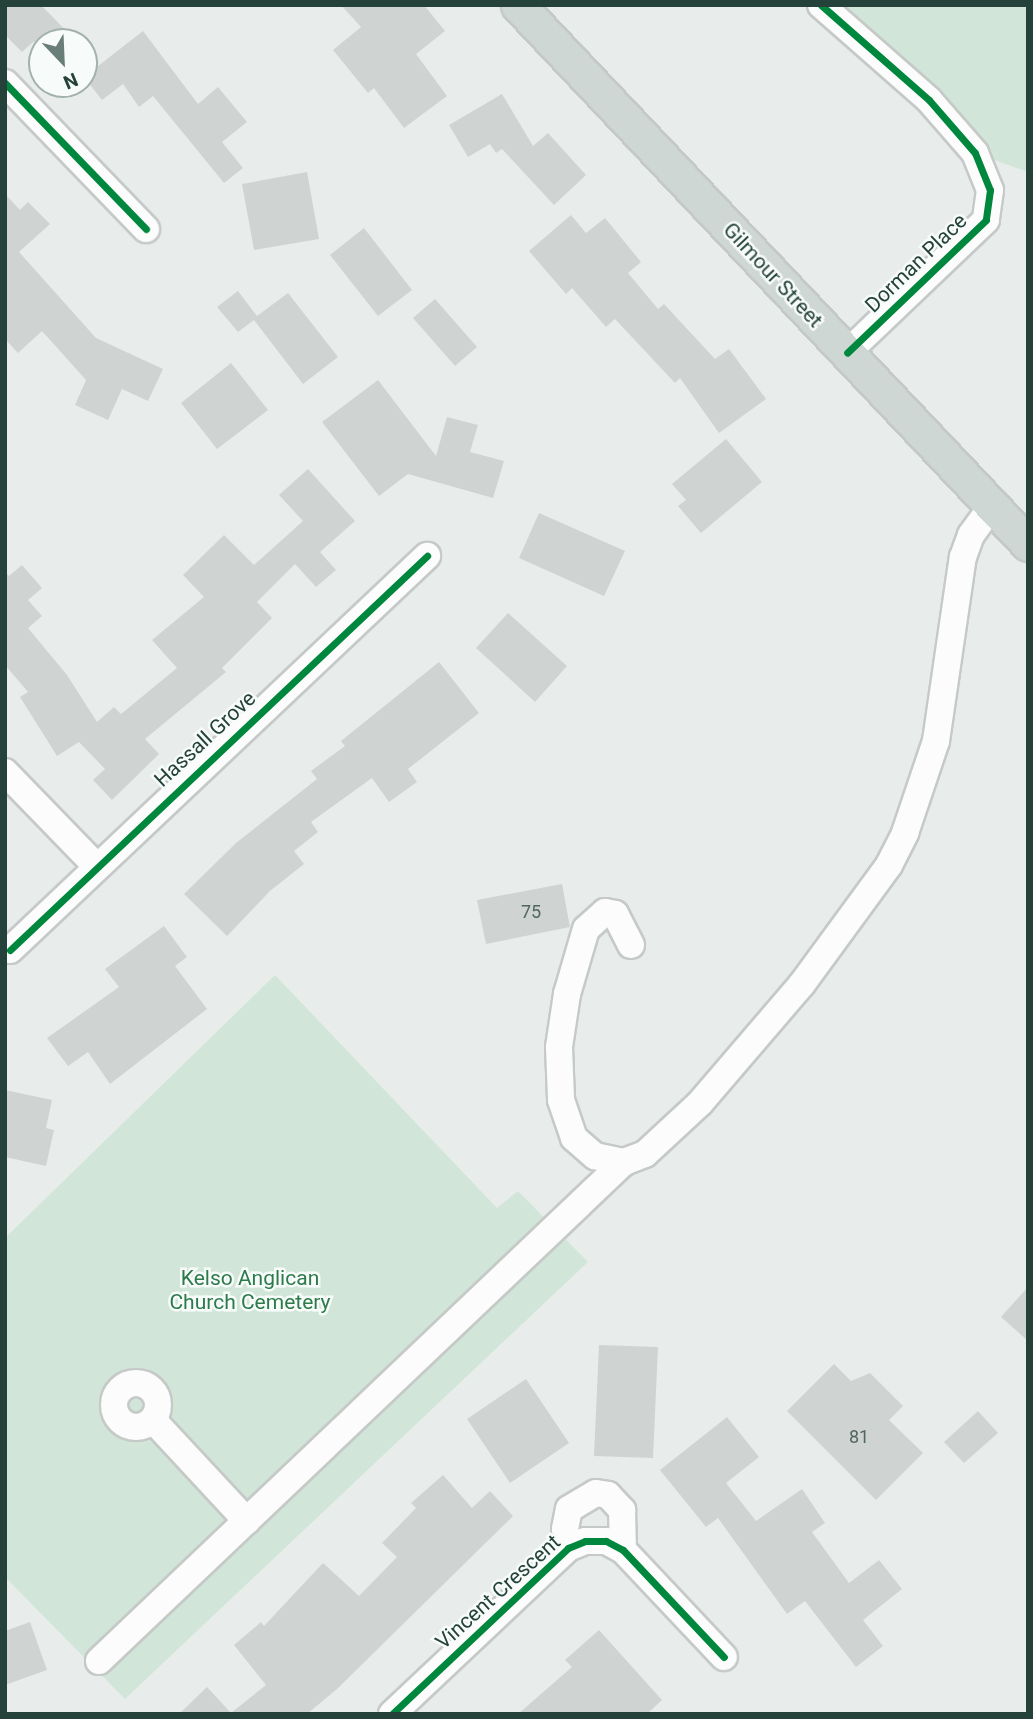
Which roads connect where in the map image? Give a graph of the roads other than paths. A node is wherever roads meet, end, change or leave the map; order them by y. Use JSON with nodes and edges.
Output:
{"nodes":[{"id":1,"x":518,"y":5,"type":"edge"},
{"id":2,"x":821,"y":5,"type":"edge"},
{"id":3,"x":5,"y":83,"type":"edge"},
{"id":4,"x":146,"y":229,"type":"dead end"},
{"id":5,"x":847,"y":353,"type":"junction"},
{"id":6,"x":992,"y":506,"type":"junction"},
{"id":7,"x":1028,"y":544,"type":"edge"},
{"id":8,"x":427,"y":556,"type":"dead end"},
{"id":9,"x":5,"y":772,"type":"edge"},
{"id":10,"x":96,"y":866,"type":"junction"},
{"id":11,"x":631,"y":945,"type":"dead end"},
{"id":12,"x":10,"y":950,"type":"dead end"},
{"id":13,"x":624,"y":1162,"type":"junction"},
{"id":14,"x":153,"y":1420,"type":"dead end"},
{"id":15,"x":247,"y":1521,"type":"junction"},
{"id":16,"x":568,"y":1548,"type":"junction"},
{"id":17,"x":623,"y":1550,"type":"junction"},
{"id":18,"x":724,"y":1657,"type":"dead end"},
{"id":19,"x":99,"y":1661,"type":"dead end"},
{"id":20,"x":392,"y":1714,"type":"edge"}],
"edges":[{"from":1,"to":5,"type":"main road","name":"Gilmour Street"},
{"from":2,"to":5,"type":"street","name":"Dorman Place"},
{"from":3,"to":4,"type":"street"},
{"from":5,"to":6,"type":"main road","name":"Gilmour Street"},
{"from":6,"to":7,"type":"main road","name":"Gilmour Street"},
{"from":6,"to":13,"type":"street"},
{"from":8,"to":10,"type":"street","name":"Hassall Grove"},
{"from":9,"to":10,"type":"street"},
{"from":10,"to":12,"type":"street","name":"Hassall Grove"},
{"from":11,"to":13,"type":"street"},
{"from":13,"to":15,"type":"street"},
{"from":14,"to":15,"type":"street"},
{"from":15,"to":19,"type":"street"},
{"from":16,"to":17,"type":"street","name":"Vincent Crescent"},
{"from":16,"to":17,"type":"street","name":"Vincent Crescent"},
{"from":16,"to":20,"type":"street","name":"Vincent Crescent"},
{"from":17,"to":18,"type":"street"}]}
